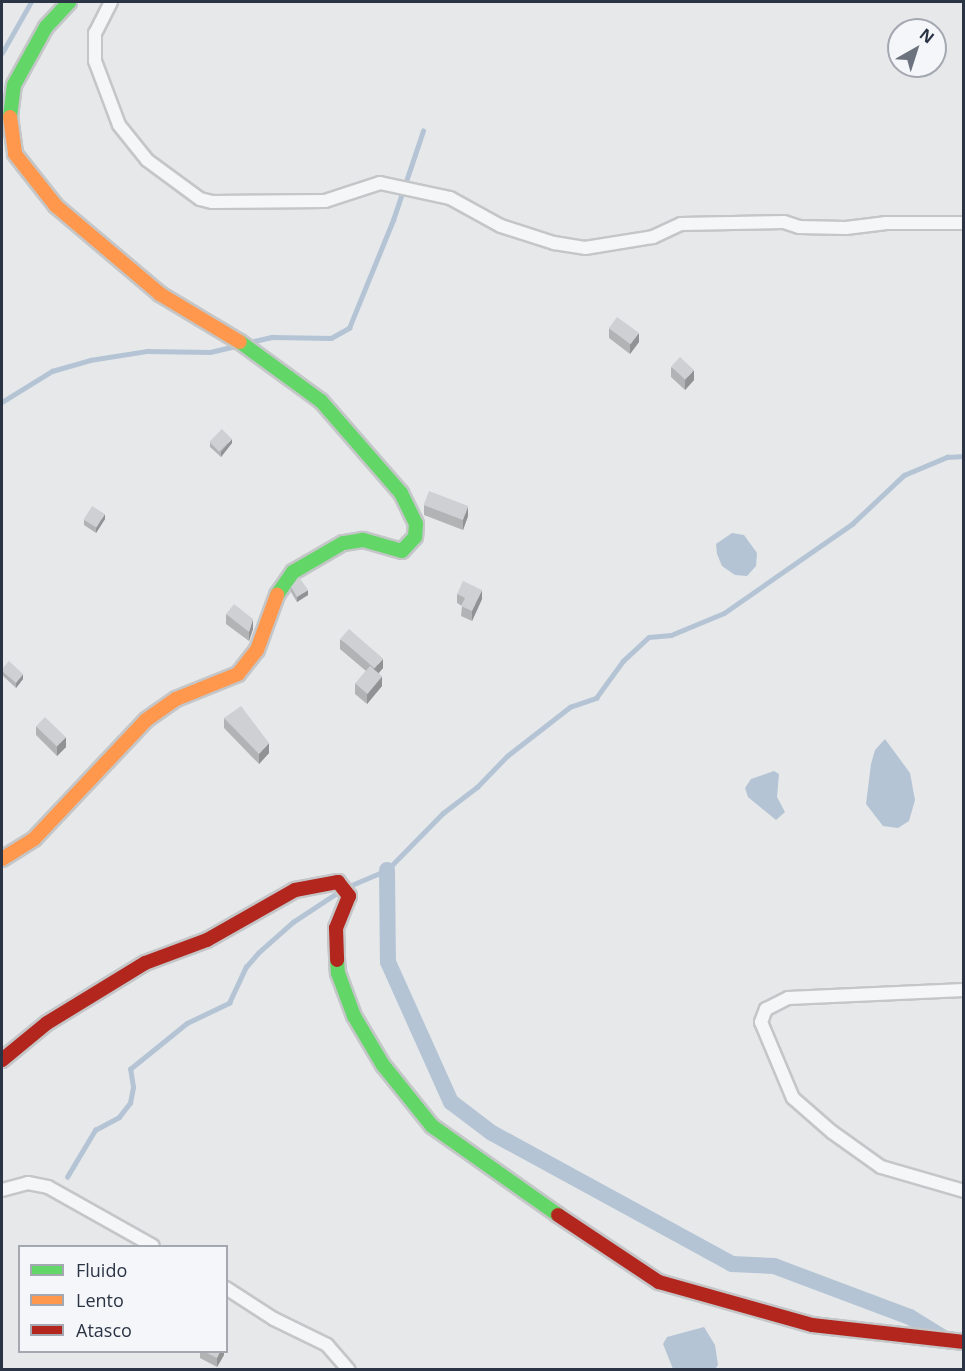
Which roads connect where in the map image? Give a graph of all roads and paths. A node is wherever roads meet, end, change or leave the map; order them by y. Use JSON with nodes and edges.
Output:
{"nodes":[{"id":1,"x":69,"y":2,"type":"edge"},
{"id":2,"x":111,"y":2,"type":"edge"},
{"id":3,"x":963,"y":223,"type":"edge"},
{"id":4,"x":2,"y":859,"type":"edge"},
{"id":5,"x":963,"y":990,"type":"edge"},
{"id":6,"x":2,"y":1060,"type":"edge"},
{"id":7,"x":2,"y":1190,"type":"edge"},
{"id":8,"x":963,"y":1191,"type":"edge"},
{"id":9,"x":151,"y":1245,"type":"edge"},
{"id":10,"x":228,"y":1289,"type":"edge"},
{"id":11,"x":963,"y":1342,"type":"edge"},
{"id":12,"x":349,"y":1370,"type":"edge"}],
"edges":[{"from":1,"to":4,"type":"street"},
{"from":2,"to":3,"type":"street"},
{"from":5,"to":8,"type":"street"},
{"from":6,"to":11,"type":"street"},
{"from":7,"to":9,"type":"street"},
{"from":10,"to":12,"type":"street"}]}
